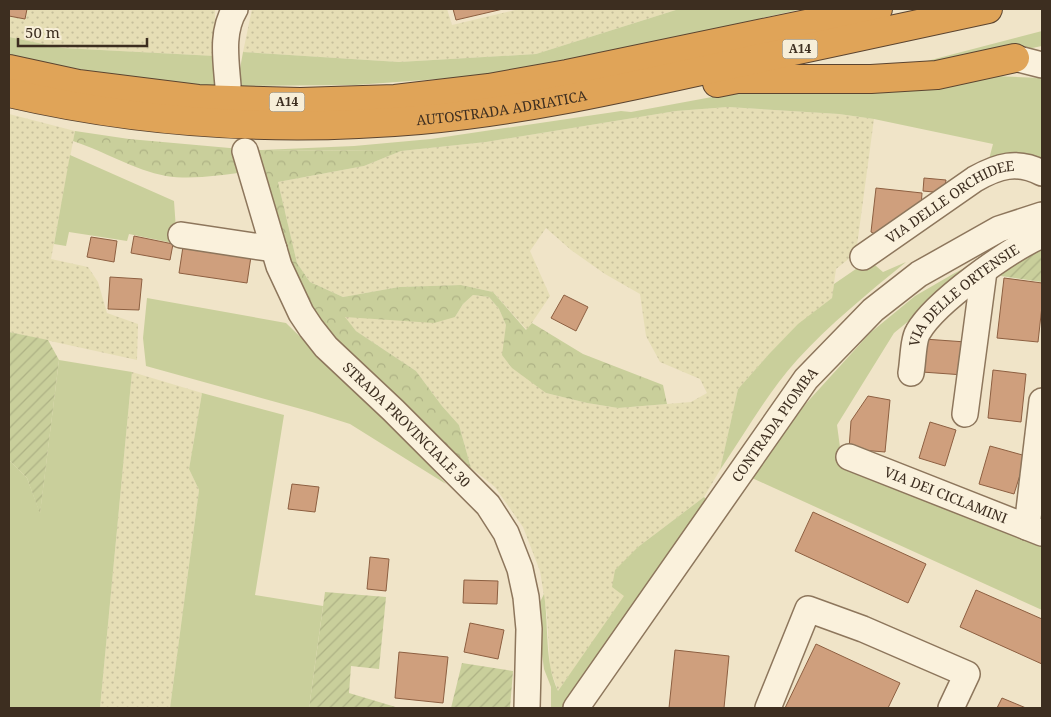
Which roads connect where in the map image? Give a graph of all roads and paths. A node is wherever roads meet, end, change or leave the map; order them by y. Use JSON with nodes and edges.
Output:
{"nodes":[{"id":1,"x":235,"y":9,"type":"edge"},
{"id":2,"x":878,"y":9,"type":"edge"},
{"id":3,"x":988,"y":9,"type":"edge"},
{"id":4,"x":830,"y":15,"type":"edge"},
{"id":5,"x":1042,"y":52,"type":"edge"},
{"id":6,"x":1015,"y":58,"type":"junction"},
{"id":7,"x":1042,"y":65,"type":"edge"},
{"id":8,"x":9,"y":69,"type":"edge"},
{"id":9,"x":228,"y":86,"type":"dead end"},
{"id":10,"x":612,"y":90,"type":"junction"},
{"id":11,"x":9,"y":93,"type":"edge"},
{"id":12,"x":245,"y":150,"type":"dead end"},
{"id":13,"x":1042,"y":173,"type":"edge"},
{"id":14,"x":1042,"y":215,"type":"edge"},
{"id":15,"x":181,"y":235,"type":"dead end"},
{"id":16,"x":1042,"y":235,"type":"edge"},
{"id":17,"x":274,"y":250,"type":"junction"},
{"id":18,"x":863,"y":257,"type":"dead end"},
{"id":19,"x":984,"y":270,"type":"junction"},
{"id":20,"x":912,"y":373,"type":"dead end"},
{"id":21,"x":1042,"y":401,"type":"edge"},
{"id":22,"x":965,"y":414,"type":"dead end"},
{"id":23,"x":849,"y":457,"type":"dead end"},
{"id":24,"x":1035,"y":530,"type":"edge"},
{"id":25,"x":527,"y":708,"type":"edge"},
{"id":26,"x":576,"y":708,"type":"edge"},
{"id":27,"x":768,"y":708,"type":"edge"},
{"id":28,"x":951,"y":708,"type":"edge"}],
"edges":[{"from":1,"to":9,"type":"street"},
{"from":2,"to":4,"type":"highway","name":"AUTOSTRADA ADRIATICA","number":"A14"},
{"from":3,"to":10,"type":"highway","name":"AUTOSTRADA ADRIATICA","number":"A14"},
{"from":4,"to":8,"type":"highway","name":"AUTOSTRADA ADRIATICA","number":"A14"},
{"from":5,"to":6,"type":"street"},
{"from":6,"to":7,"type":"street"},
{"from":6,"to":10,"type":"highway"},
{"from":10,"to":11,"type":"highway","name":"AUTOSTRADA ADRIATICA","number":"A14"},
{"from":12,"to":17,"type":"street","name":"STRADA PROVINCIALE 30"},
{"from":13,"to":18,"type":"street","name":"VIA DELLE ORCHIDEE"},
{"from":14,"to":26,"type":"street","name":"CONTRADA PIOMBA"},
{"from":15,"to":17,"type":"street"},
{"from":16,"to":19,"type":"street","name":"VIA DELLE ORTENSIE"},
{"from":17,"to":25,"type":"street","name":"STRADA PROVINCIALE 30"},
{"from":19,"to":20,"type":"street","name":"VIA DELLE ORTENSIE"},
{"from":19,"to":22,"type":"street"},
{"from":21,"to":24,"type":"street"},
{"from":23,"to":24,"type":"street","name":"VIA DEI CICLAMINI"},
{"from":27,"to":28,"type":"street"}]}
